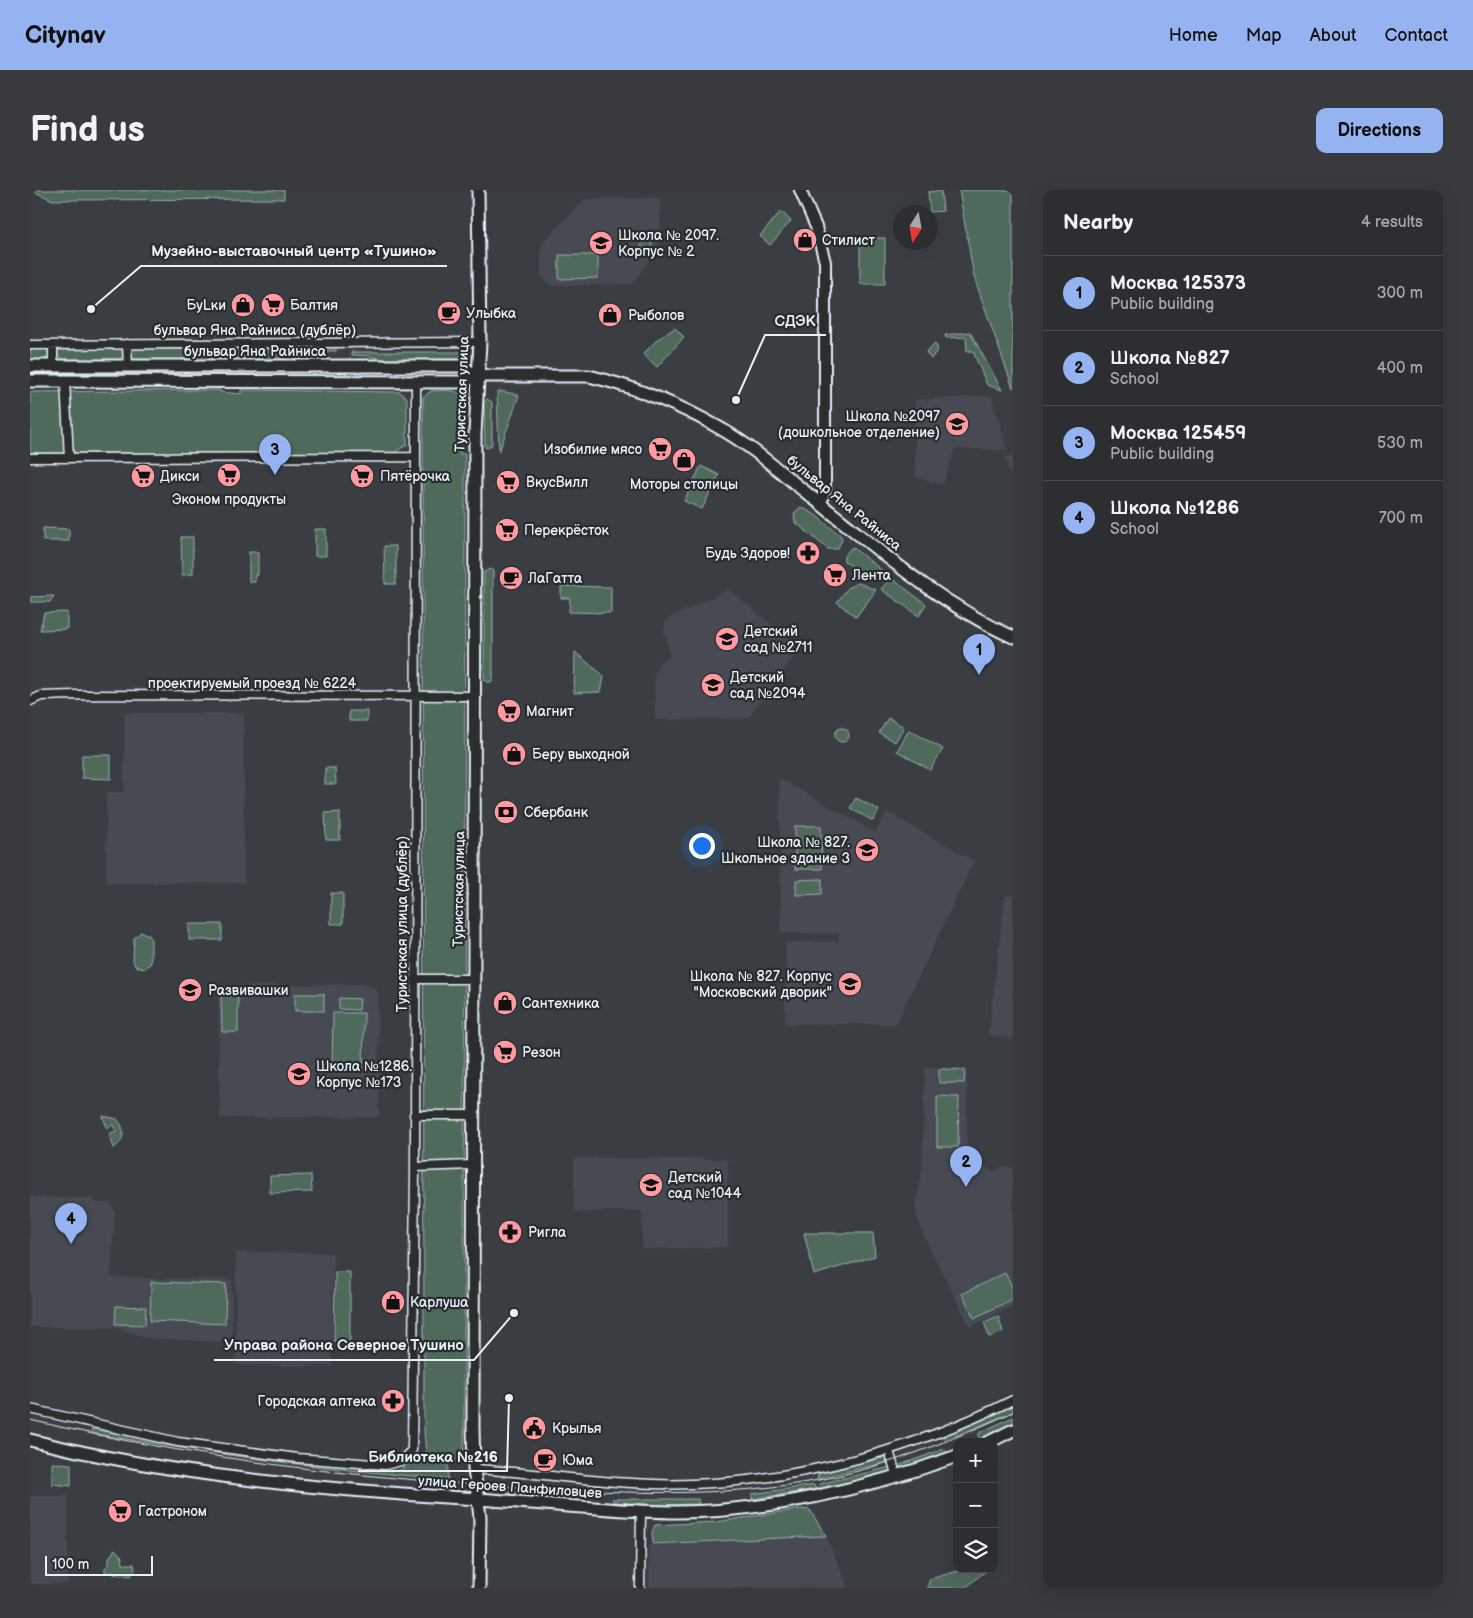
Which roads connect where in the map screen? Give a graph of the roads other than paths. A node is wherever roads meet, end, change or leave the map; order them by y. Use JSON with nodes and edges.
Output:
{"nodes":[{"id":1,"x":478,"y":190,"type":"edge"},
{"id":2,"x":800,"y":190,"type":"edge"},
{"id":3,"x":480,"y":342,"type":"junction"},
{"id":4,"x":127,"y":344,"type":"junction"},
{"id":5,"x":30,"y":345,"type":"edge"},
{"id":6,"x":53,"y":345,"type":"junction"},
{"id":7,"x":30,"y":366,"type":"edge"},
{"id":8,"x":53,"y":366,"type":"junction"},
{"id":9,"x":128,"y":366,"type":"junction"},
{"id":10,"x":478,"y":376,"type":"junction"},
{"id":11,"x":30,"y":381,"type":"edge"},
{"id":12,"x":65,"y":381,"type":"junction"},
{"id":13,"x":416,"y":382,"type":"junction"},
{"id":14,"x":416,"y":457,"type":"junction"},
{"id":15,"x":30,"y":458,"type":"edge"},
{"id":16,"x":69,"y":458,"type":"junction"},
{"id":17,"x":821,"y":504,"type":"junction"},
{"id":18,"x":1013,"y":637,"type":"edge"},
{"id":19,"x":416,"y":696,"type":"junction"},
{"id":20,"x":475,"y":696,"type":"junction"},
{"id":21,"x":30,"y":701,"type":"edge"},
{"id":22,"x":415,"y":979,"type":"junction"},
{"id":23,"x":474,"y":980,"type":"junction"},
{"id":24,"x":414,"y":1115,"type":"junction"},
{"id":25,"x":474,"y":1115,"type":"junction"},
{"id":26,"x":474,"y":1166,"type":"junction"},
{"id":27,"x":415,"y":1167,"type":"junction"},
{"id":28,"x":1013,"y":1400,"type":"edge"},
{"id":29,"x":30,"y":1409,"type":"edge"},
{"id":30,"x":1013,"y":1430,"type":"edge"},
{"id":31,"x":997,"y":1438,"type":"edge"},
{"id":32,"x":30,"y":1440,"type":"edge"},
{"id":33,"x":889,"y":1451,"type":"junction"},
{"id":34,"x":953,"y":1457,"type":"edge"},
{"id":35,"x":474,"y":1469,"type":"junction"},
{"id":36,"x":897,"y":1477,"type":"junction"},
{"id":37,"x":478,"y":1499,"type":"junction"},
{"id":38,"x":641,"y":1510,"type":"junction"},
{"id":39,"x":479,"y":1588,"type":"edge"},
{"id":40,"x":640,"y":1588,"type":"edge"}],
"edges":[{"from":1,"to":3,"type":"main road","name":"Туристская улица"},
{"from":2,"to":17,"type":"street"},
{"from":3,"to":4,"type":"street","name":"бульвар Яна Райниса (дублёр)"},
{"from":3,"to":10,"type":"main road","name":"Туристская улица"},
{"from":4,"to":6,"type":"street","name":"бульвар Яна Райниса (дублёр)"},
{"from":4,"to":9,"type":"street"},
{"from":5,"to":6,"type":"street","name":"бульвар Яна Райниса (дублёр)"},
{"from":6,"to":8,"type":"street"},
{"from":7,"to":8,"type":"main road","name":"бульвар Яна Райниса"},
{"from":8,"to":9,"type":"main road","name":"бульвар Яна Райниса"},
{"from":9,"to":10,"type":"main road","name":"бульвар Яна Райниса"},
{"from":10,"to":13,"type":"main road","name":"бульвар Яна Райниса"},
{"from":10,"to":17,"type":"main road","name":"бульвар Яна Райниса"},
{"from":10,"to":20,"type":"main road","name":"Туристская улица"},
{"from":11,"to":12,"type":"main road","name":"бульвар Яна Райниса"},
{"from":12,"to":13,"type":"main road","name":"бульвар Яна Райниса"},
{"from":12,"to":16,"type":"street"},
{"from":13,"to":14,"type":"street","name":"Туристская улица (дублёр)"},
{"from":14,"to":16,"type":"street"},
{"from":14,"to":19,"type":"street","name":"Туристская улица (дублёр)"},
{"from":15,"to":16,"type":"street"},
{"from":17,"to":18,"type":"main road","name":"бульвар Яна Райниса"},
{"from":19,"to":20,"type":"street","name":"проектируемый проезд № 6224"},
{"from":19,"to":21,"type":"street","name":"проектируемый проезд № 6224"},
{"from":19,"to":22,"type":"street","name":"Туристская улица (дублёр)"},
{"from":20,"to":23,"type":"main road","name":"Туристская улица"},
{"from":22,"to":23,"type":"street"},
{"from":22,"to":24,"type":"street","name":"Туристская улица (дублёр)"},
{"from":23,"to":25,"type":"main road","name":"Туристская улица"},
{"from":24,"to":25,"type":"street"},
{"from":24,"to":27,"type":"street","name":"Туристская улица (дублёр)"},
{"from":25,"to":26,"type":"main road","name":"Туристская улица"},
{"from":26,"to":27,"type":"street"},
{"from":26,"to":35,"type":"main road","name":"Туристская улица"},
{"from":27,"to":29,"type":"street","name":"Туристская улица (дублёр)"},
{"from":28,"to":33,"type":"street"},
{"from":30,"to":31,"type":"main road"},
{"from":32,"to":37,"type":"main road","name":"улица Героев Панфиловцев"},
{"from":33,"to":35,"type":"street"},
{"from":33,"to":36,"type":"street"},
{"from":34,"to":36,"type":"main road","name":"улица Героев Панфиловцев"},
{"from":35,"to":37,"type":"main road","name":"Туристская улица"},
{"from":36,"to":38,"type":"main road","name":"улица Героев Панфиловцев"},
{"from":37,"to":38,"type":"main road","name":"улица Героев Панфиловцев"},
{"from":37,"to":39,"type":"main road","name":"Туристская улица"},
{"from":38,"to":40,"type":"street"}]}
